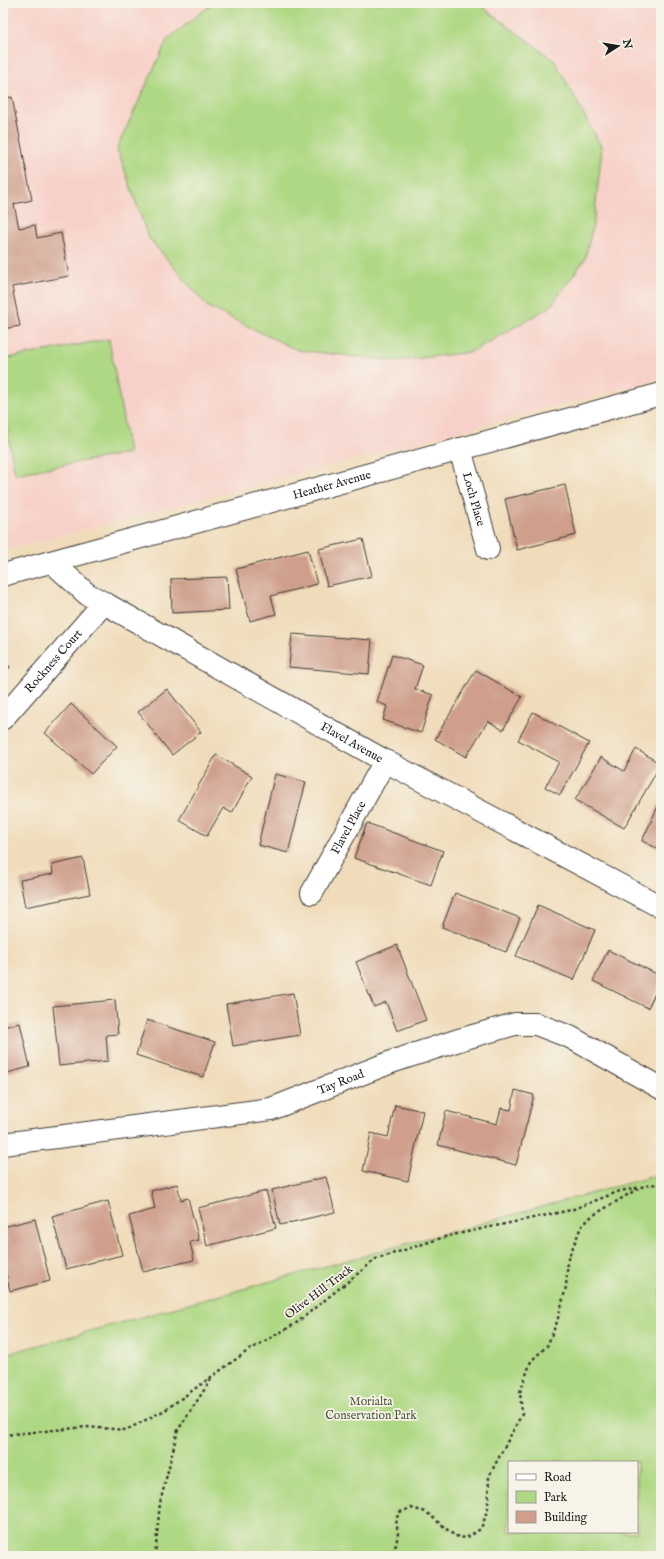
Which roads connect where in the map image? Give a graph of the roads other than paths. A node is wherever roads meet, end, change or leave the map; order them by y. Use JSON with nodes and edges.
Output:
{"nodes":[{"id":1,"x":661,"y":394,"type":"edge"},
{"id":2,"x":460,"y":449,"type":"junction"},
{"id":3,"x":488,"y":549,"type":"dead end"},
{"id":4,"x":52,"y":562,"type":"junction"},
{"id":5,"x":3,"y":575,"type":"edge"},
{"id":6,"x":104,"y":603,"type":"junction"},
{"id":7,"x":3,"y":718,"type":"edge"},
{"id":8,"x":385,"y":761,"type":"junction"},
{"id":9,"x":312,"y":893,"type":"dead end"},
{"id":10,"x":661,"y":907,"type":"edge"},
{"id":11,"x":661,"y":1088,"type":"edge"},
{"id":12,"x":3,"y":1144,"type":"edge"}],
"edges":[{"from":1,"to":2,"type":"street","name":"Heather Avenue"},
{"from":2,"to":3,"type":"street","name":"Loch Place"},
{"from":2,"to":4,"type":"street","name":"Heather Avenue"},
{"from":4,"to":5,"type":"street","name":"Heather Avenue"},
{"from":4,"to":6,"type":"street","name":"Flavel Avenue"},
{"from":6,"to":7,"type":"street","name":"Rockness Court"},
{"from":6,"to":8,"type":"street","name":"Flavel Avenue"},
{"from":8,"to":9,"type":"street","name":"Flavel Place"},
{"from":8,"to":10,"type":"street","name":"Flavel Avenue"},
{"from":11,"to":12,"type":"street","name":"Tay Road"}]}
